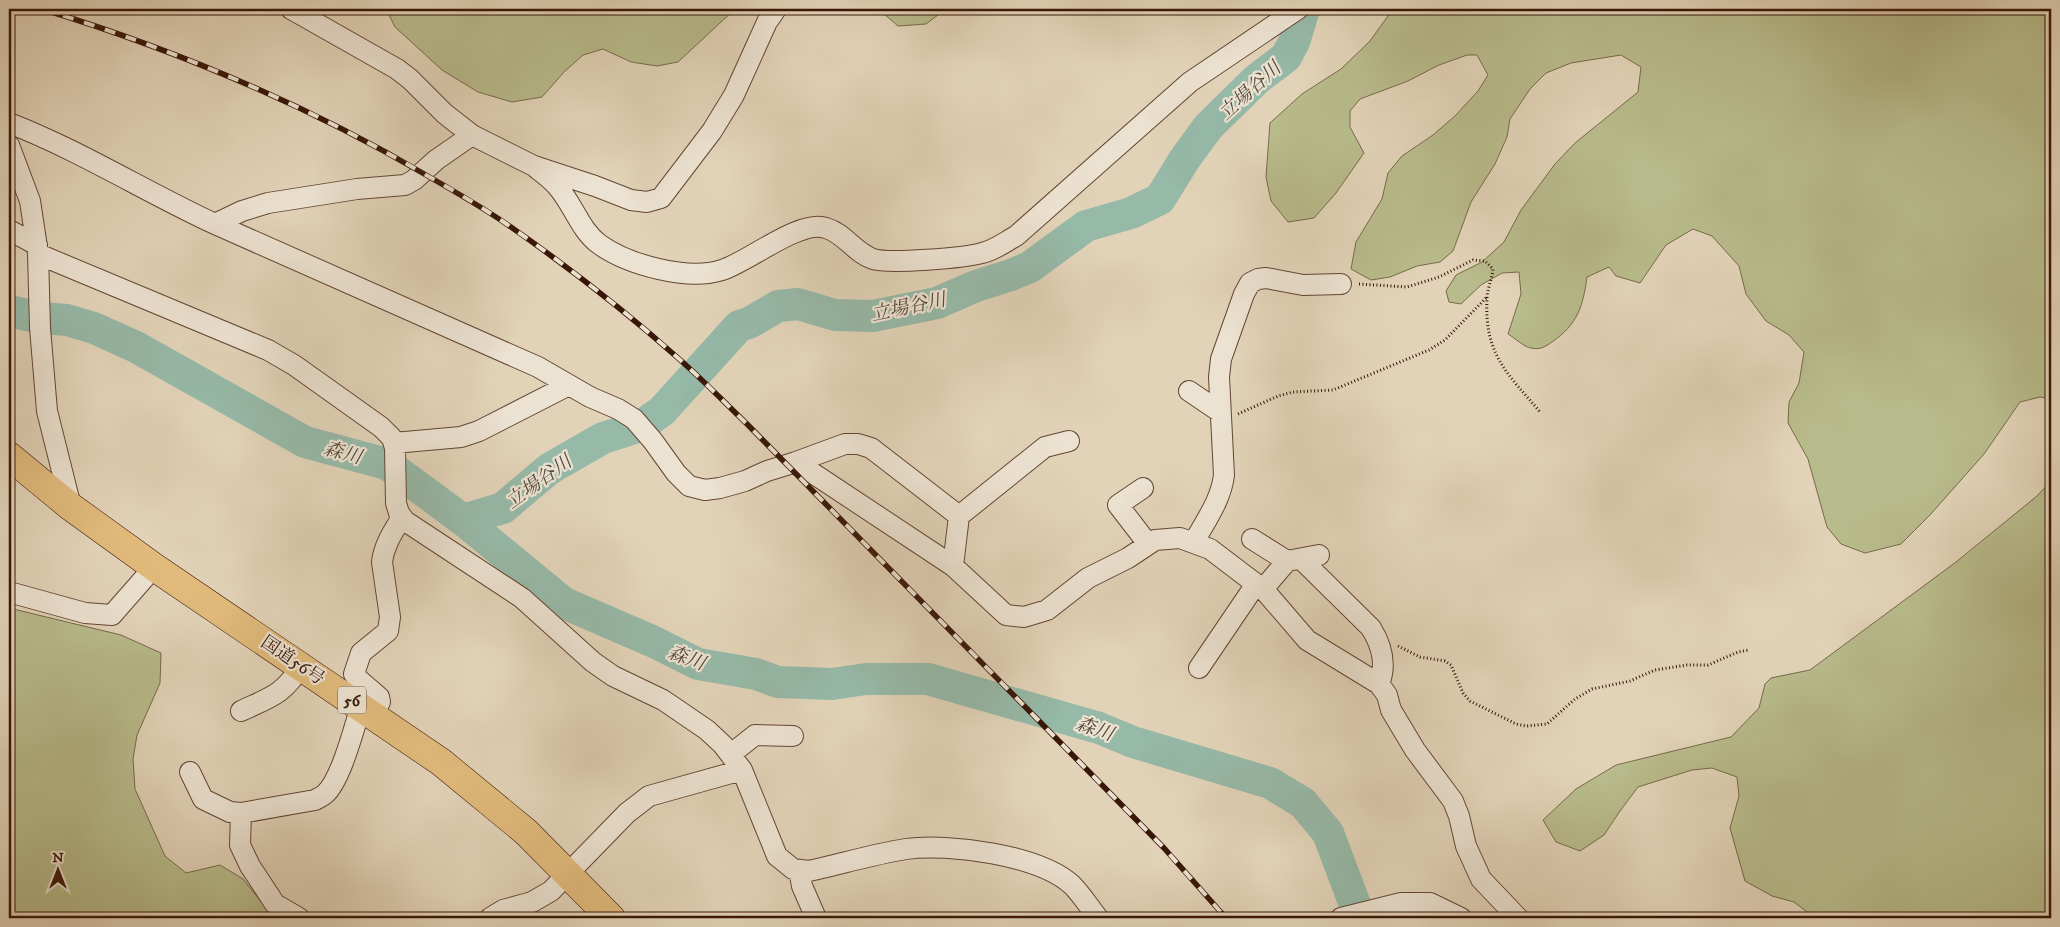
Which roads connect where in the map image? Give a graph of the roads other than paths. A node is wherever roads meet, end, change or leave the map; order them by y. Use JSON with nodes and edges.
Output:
{"nodes":[{"id":1,"x":291,"y":9,"type":"edge"},
{"id":2,"x":776,"y":9,"type":"edge"},
{"id":3,"x":1298,"y":9,"type":"edge"},
{"id":4,"x":9,"y":123,"type":"edge"},
{"id":5,"x":472,"y":135,"type":"junction"},
{"id":6,"x":9,"y":145,"type":"edge"},
{"id":7,"x":534,"y":166,"type":"junction"},
{"id":8,"x":214,"y":224,"type":"junction"},
{"id":9,"x":9,"y":230,"type":"edge"},
{"id":10,"x":37,"y":250,"type":"junction"},
{"id":11,"x":1341,"y":284,"type":"road end"},
{"id":12,"x":568,"y":385,"type":"junction"},
{"id":13,"x":1189,"y":391,"type":"dead end"},
{"id":14,"x":1220,"y":412,"type":"junction"},
{"id":15,"x":1068,"y":442,"type":"dead end"},
{"id":16,"x":394,"y":443,"type":"junction"},
{"id":17,"x":9,"y":456,"type":"edge"},
{"id":18,"x":796,"y":462,"type":"junction"},
{"id":19,"x":1143,"y":488,"type":"dead end"},
{"id":20,"x":71,"y":507,"type":"junction"},
{"id":21,"x":960,"y":516,"type":"junction"},
{"id":22,"x":402,"y":517,"type":"junction"},
{"id":23,"x":1252,"y":539,"type":"dead end"},
{"id":24,"x":1194,"y":542,"type":"junction"},
{"id":25,"x":1148,"y":544,"type":"junction"},
{"id":26,"x":1303,"y":559,"type":"junction"},
{"id":27,"x":154,"y":566,"type":"junction"},
{"id":28,"x":954,"y":566,"type":"junction"},
{"id":29,"x":1259,"y":586,"type":"junction"},
{"id":30,"x":9,"y":592,"type":"edge"},
{"id":31,"x":302,"y":666,"type":"junction"},
{"id":32,"x":1199,"y":668,"type":"dead end"},
{"id":33,"x":1378,"y":684,"type":"junction"},
{"id":34,"x":367,"y":710,"type":"junction"},
{"id":35,"x":241,"y":712,"type":"dead end"},
{"id":36,"x":793,"y":736,"type":"dead end"},
{"id":37,"x":736,"y":762,"type":"junction"},
{"id":38,"x":190,"y":772,"type":"dead end"},
{"id":39,"x":241,"y":813,"type":"junction"},
{"id":40,"x":799,"y":870,"type":"junction"},
{"id":41,"x":569,"y":874,"type":"junction"},
{"id":42,"x":299,"y":918,"type":"edge"},
{"id":43,"x":490,"y":918,"type":"edge"},
{"id":44,"x":611,"y":918,"type":"edge"},
{"id":45,"x":816,"y":918,"type":"edge"},
{"id":46,"x":1098,"y":918,"type":"edge"},
{"id":47,"x":1342,"y":918,"type":"edge"},
{"id":48,"x":1461,"y":918,"type":"edge"},
{"id":49,"x":1518,"y":918,"type":"edge"}],
"edges":[{"from":1,"to":5,"type":"street"},
{"from":2,"to":7,"type":"street"},
{"from":3,"to":7,"type":"street"},
{"from":4,"to":8,"type":"street"},
{"from":5,"to":7,"type":"street"},
{"from":5,"to":8,"type":"street"},
{"from":6,"to":10,"type":"street"},
{"from":8,"to":12,"type":"street"},
{"from":9,"to":10,"type":"street"},
{"from":10,"to":16,"type":"street"},
{"from":10,"to":20,"type":"street"},
{"from":11,"to":14,"type":"street"},
{"from":12,"to":16,"type":"street"},
{"from":12,"to":18,"type":"street"},
{"from":13,"to":14,"type":"street"},
{"from":14,"to":24,"type":"street"},
{"from":15,"to":21,"type":"street"},
{"from":16,"to":22,"type":"street"},
{"from":17,"to":20,"type":"highway","name":"国道56号","number":"56"},
{"from":18,"to":21,"type":"street"},
{"from":18,"to":28,"type":"street"},
{"from":19,"to":25,"type":"street"},
{"from":20,"to":27,"type":"highway","name":"国道56号","number":"56"},
{"from":21,"to":28,"type":"street"},
{"from":22,"to":34,"type":"street"},
{"from":22,"to":37,"type":"street"},
{"from":23,"to":26,"type":"street"},
{"from":24,"to":25,"type":"street"},
{"from":24,"to":29,"type":"street"},
{"from":25,"to":28,"type":"street"},
{"from":26,"to":29,"type":"street"},
{"from":26,"to":33,"type":"street"},
{"from":27,"to":30,"type":"street"},
{"from":27,"to":31,"type":"highway","name":"国道56号","number":"56"},
{"from":29,"to":32,"type":"street"},
{"from":29,"to":33,"type":"street"},
{"from":31,"to":34,"type":"highway","name":"国道56号","number":"56"},
{"from":31,"to":35,"type":"street"},
{"from":33,"to":49,"type":"street"},
{"from":34,"to":39,"type":"street"},
{"from":34,"to":41,"type":"highway","name":"国道56号","number":"56"},
{"from":36,"to":37,"type":"street"},
{"from":37,"to":40,"type":"street"},
{"from":37,"to":41,"type":"street"},
{"from":38,"to":39,"type":"street"},
{"from":39,"to":42,"type":"street"},
{"from":40,"to":45,"type":"street"},
{"from":40,"to":46,"type":"street"},
{"from":41,"to":43,"type":"street"},
{"from":41,"to":44,"type":"highway","name":"国道56号","number":"56"},
{"from":47,"to":48,"type":"street"}]}
